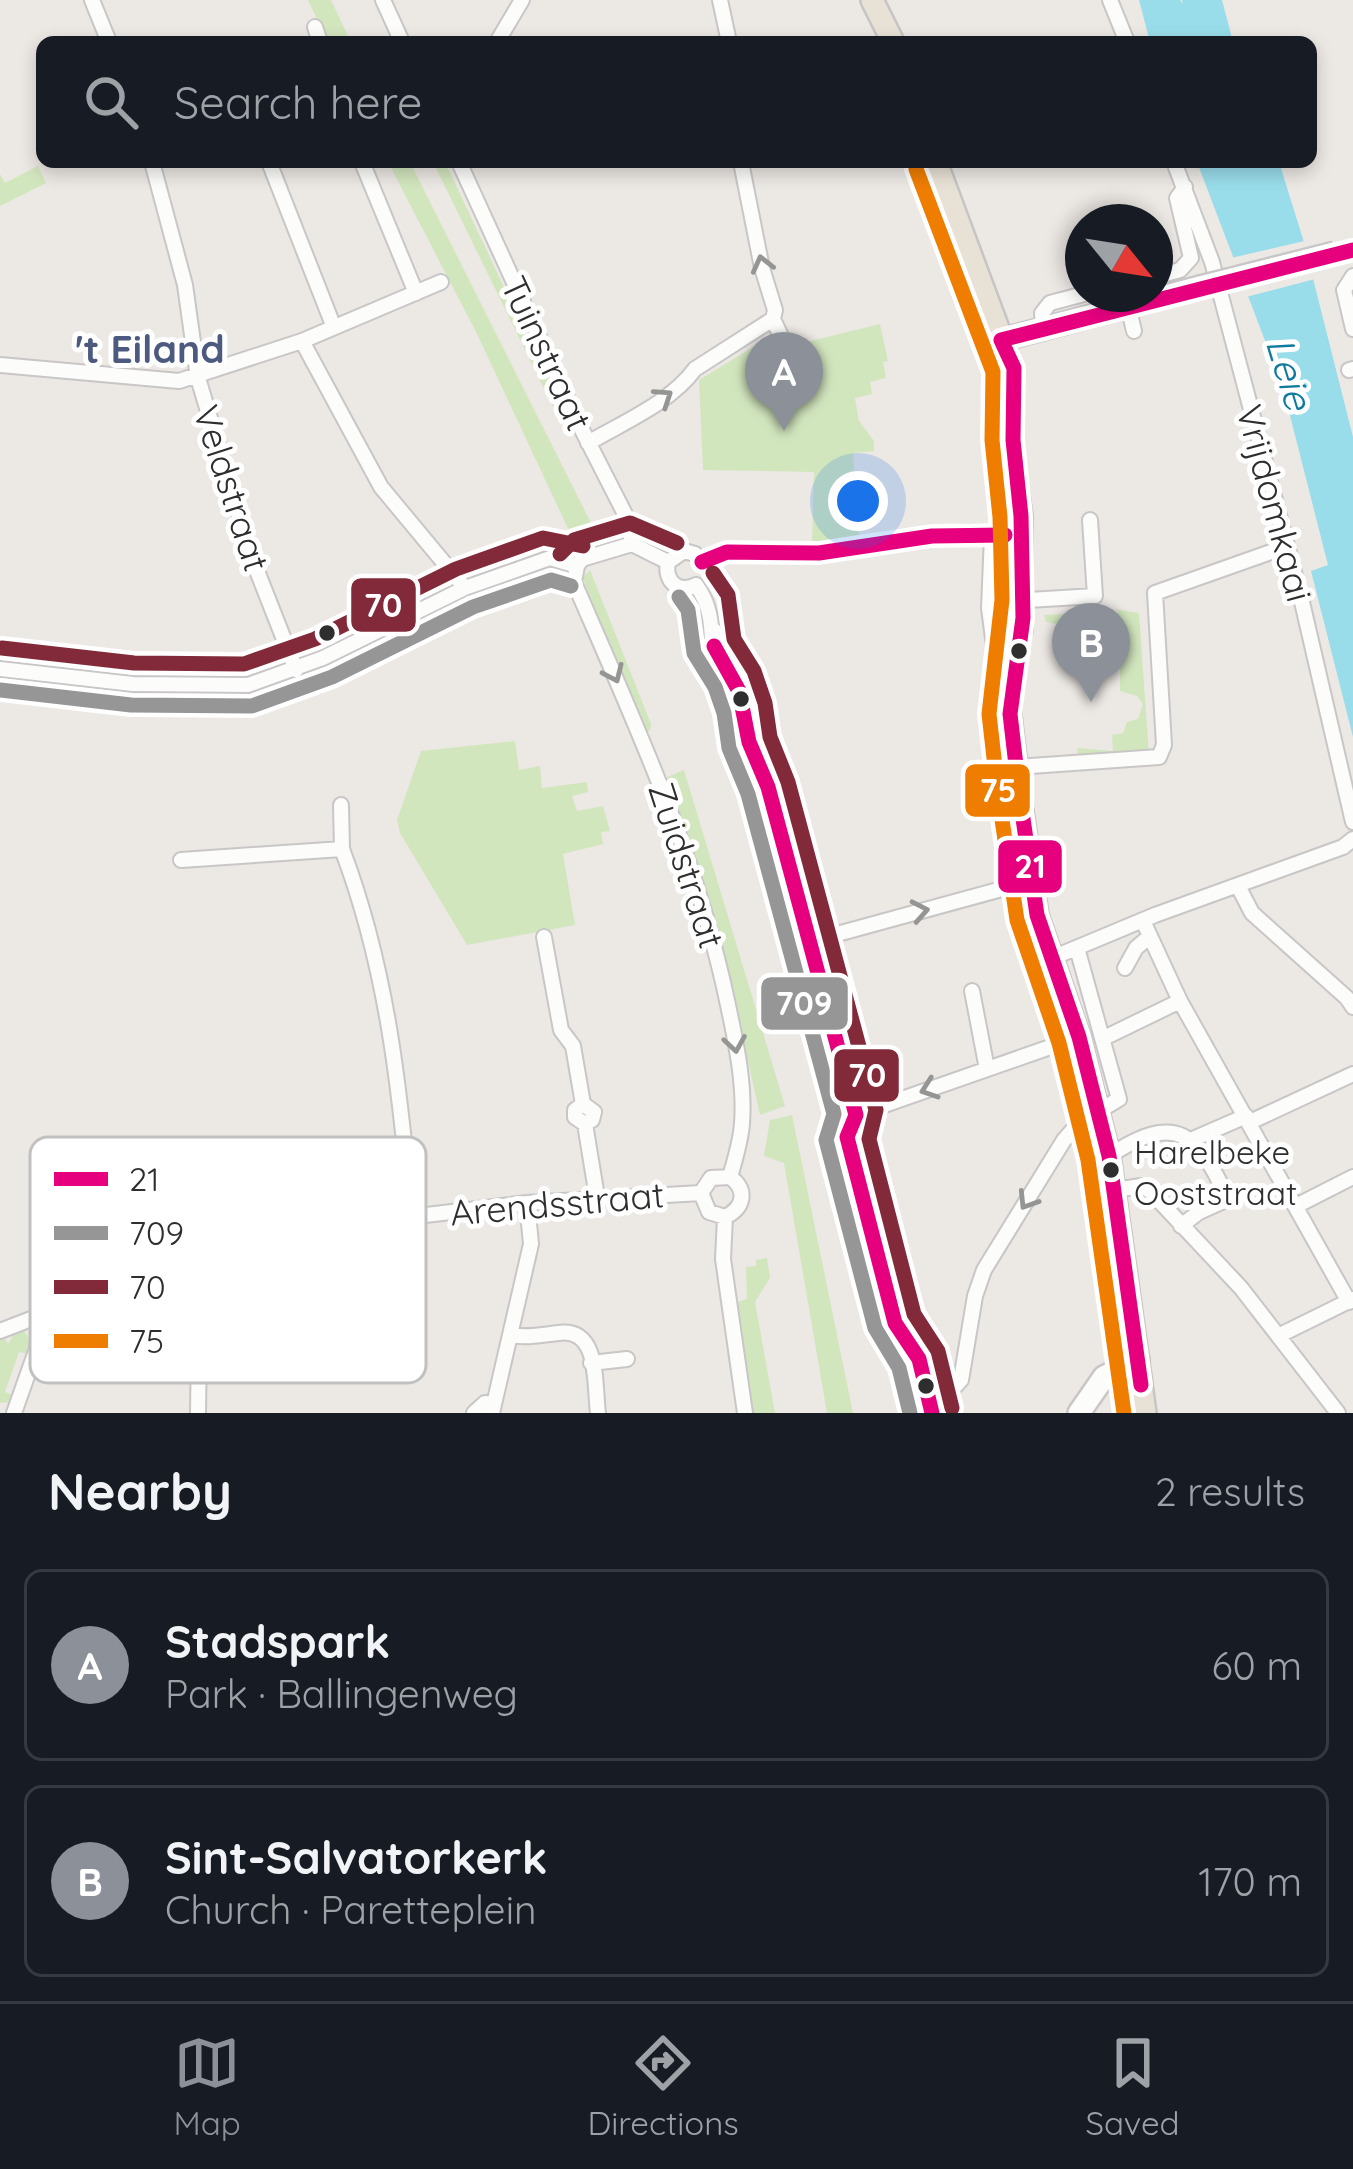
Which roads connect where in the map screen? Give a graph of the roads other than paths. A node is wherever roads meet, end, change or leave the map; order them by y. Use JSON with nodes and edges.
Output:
{"nodes":[{"id":1,"x":92,"y":0,"type":"edge"},
{"id":2,"x":383,"y":0,"type":"edge"},
{"id":3,"x":522,"y":0,"type":"edge"},
{"id":4,"x":720,"y":0,"type":"edge"},
{"id":5,"x":1110,"y":0,"type":"edge"},
{"id":6,"x":872,"y":1,"type":"edge"},
{"id":7,"x":107,"y":36,"type":"edge"},
{"id":8,"x":399,"y":36,"type":"edge"},
{"id":9,"x":501,"y":36,"type":"edge"},
{"id":10,"x":728,"y":36,"type":"edge"},
{"id":11,"x":881,"y":36,"type":"edge"},
{"id":12,"x":890,"y":36,"type":"edge"},
{"id":13,"x":1125,"y":36,"type":"edge"},
{"id":14,"x":154,"y":168,"type":"edge"},
{"id":15,"x":271,"y":168,"type":"edge"},
{"id":16,"x":364,"y":168,"type":"edge"},
{"id":17,"x":462,"y":168,"type":"edge"},
{"id":18,"x":742,"y":168,"type":"edge"},
{"id":19,"x":938,"y":168,"type":"edge"},
{"id":20,"x":1177,"y":168,"type":"edge"},
{"id":21,"x":1185,"y":187,"type":"junction"},
{"id":22,"x":1344,"y":252,"type":"edge"},
{"id":23,"x":1173,"y":272,"type":"edge"},
{"id":24,"x":1353,"y":276,"type":"edge"},
{"id":25,"x":441,"y":282,"type":"dead end"},
{"id":26,"x":416,"y":292,"type":"junction"},
{"id":27,"x":1173,"y":294,"type":"edge"},
{"id":28,"x":1065,"y":299,"type":"edge"},
{"id":29,"x":1100,"y":312,"type":"edge"},
{"id":30,"x":1129,"y":312,"type":"edge"},
{"id":31,"x":773,"y":319,"type":"junction"},
{"id":32,"x":1043,"y":324,"type":"junction"},
{"id":33,"x":333,"y":326,"type":"junction"},
{"id":34,"x":1353,"y":329,"type":"edge"},
{"id":35,"x":1134,"y":331,"type":"dead end"},
{"id":36,"x":1001,"y":340,"type":"junction"},
{"id":37,"x":302,"y":341,"type":"junction"},
{"id":38,"x":785,"y":345,"type":"dead end"},
{"id":39,"x":0,"y":365,"type":"edge"},
{"id":40,"x":198,"y":378,"type":"junction"},
{"id":41,"x":588,"y":442,"type":"junction"},
{"id":42,"x":1090,"y":520,"type":"dead end"},
{"id":43,"x":999,"y":535,"type":"junction"},
{"id":44,"x":632,"y":544,"type":"junction"},
{"id":45,"x":1285,"y":547,"type":"junction"},
{"id":46,"x":1021,"y":554,"type":"junction"},
{"id":47,"x":668,"y":562,"type":"junction"},
{"id":48,"x":702,"y":562,"type":"junction"},
{"id":49,"x":577,"y":566,"type":"junction"},
{"id":50,"x":696,"y":585,"type":"junction"},
{"id":51,"x":465,"y":587,"type":"junction"},
{"id":52,"x":1016,"y":601,"type":"junction"},
{"id":53,"x":714,"y":630,"type":"junction"},
{"id":54,"x":0,"y":669,"type":"edge"},
{"id":55,"x":296,"y":670,"type":"junction"},
{"id":56,"x":1011,"y":678,"type":"junction"},
{"id":57,"x":755,"y":750,"type":"junction"},
{"id":58,"x":1016,"y":767,"type":"junction"},
{"id":59,"x":341,"y":805,"type":"dead end"},
{"id":60,"x":1353,"y":822,"type":"edge"},
{"id":61,"x":1353,"y":839,"type":"edge"},
{"id":62,"x":342,"y":849,"type":"junction"},
{"id":63,"x":181,"y":860,"type":"dead end"},
{"id":64,"x":1031,"y":881,"type":"junction"},
{"id":65,"x":1238,"y":886,"type":"junction"},
{"id":66,"x":1147,"y":928,"type":"junction"},
{"id":67,"x":544,"y":937,"type":"dead end"},
{"id":68,"x":808,"y":942,"type":"junction"},
{"id":69,"x":1077,"y":948,"type":"junction"},
{"id":70,"x":1052,"y":958,"type":"junction"},
{"id":71,"x":1125,"y":968,"type":"dead end"},
{"id":72,"x":972,"y":992,"type":"dead end"},
{"id":73,"x":1180,"y":1001,"type":"junction"},
{"id":74,"x":1353,"y":1007,"type":"edge"},
{"id":75,"x":1079,"y":1037,"type":"junction"},
{"id":76,"x":1104,"y":1038,"type":"junction"},
{"id":77,"x":987,"y":1069,"type":"junction"},
{"id":78,"x":1353,"y":1074,"type":"edge"},
{"id":79,"x":1098,"y":1110,"type":"junction"},
{"id":80,"x":856,"y":1114,"type":"junction"},
{"id":81,"x":1248,"y":1119,"type":"junction"},
{"id":82,"x":403,"y":1137,"type":"edge"},
{"id":83,"x":1193,"y":1139,"type":"junction"},
{"id":84,"x":1109,"y":1156,"type":"junction"},
{"id":85,"x":730,"y":1177,"type":"junction"},
{"id":86,"x":1353,"y":1177,"type":"edge"},
{"id":87,"x":1114,"y":1190,"type":"junction"},
{"id":88,"x":701,"y":1193,"type":"junction"},
{"id":89,"x":597,"y":1197,"type":"junction"},
{"id":90,"x":527,"y":1203,"type":"junction"},
{"id":91,"x":1296,"y":1206,"type":"junction"},
{"id":92,"x":426,"y":1213,"type":"edge"},
{"id":93,"x":725,"y":1216,"type":"junction"},
{"id":94,"x":1180,"y":1226,"type":"junction"},
{"id":95,"x":1351,"y":1301,"type":"edge"},
{"id":96,"x":30,"y":1319,"type":"edge"},
{"id":97,"x":0,"y":1331,"type":"edge"},
{"id":98,"x":510,"y":1334,"type":"junction"},
{"id":99,"x":1280,"y":1335,"type":"junction"},
{"id":100,"x":627,"y":1358,"type":"dead end"},
{"id":101,"x":1138,"y":1360,"type":"junction"},
{"id":102,"x":591,"y":1363,"type":"junction"},
{"id":103,"x":30,"y":1370,"type":"edge"},
{"id":104,"x":198,"y":1383,"type":"edge"},
{"id":105,"x":1141,"y":1385,"type":"junction"},
{"id":106,"x":1085,"y":1404,"type":"edge"},
{"id":107,"x":930,"y":1407,"type":"edge"},
{"id":108,"x":492,"y":1408,"type":"edge"},
{"id":109,"x":14,"y":1413,"type":"edge"},
{"id":110,"x":198,"y":1413,"type":"edge"},
{"id":111,"x":474,"y":1413,"type":"edge"},
{"id":112,"x":598,"y":1413,"type":"edge"},
{"id":113,"x":746,"y":1413,"type":"edge"},
{"id":114,"x":1144,"y":1413,"type":"edge"},
{"id":115,"x":1338,"y":1413,"type":"edge"}],
"edges":[{"from":1,"to":7,"type":"street"},
{"from":2,"to":8,"type":"street"},
{"from":3,"to":9,"type":"street"},
{"from":4,"to":10,"type":"street"},
{"from":5,"to":13,"type":"street"},
{"from":6,"to":11,"type":"main road"},
{"from":6,"to":12,"type":"main road"},
{"from":14,"to":40,"type":"street","name":"Veldstraat"},
{"from":15,"to":33,"type":"street"},
{"from":16,"to":26,"type":"street"},
{"from":17,"to":41,"type":"street","name":"Tuinstraat"},
{"from":31,"to":18,"type":"street","one_way":true},
{"from":19,"to":36,"type":"main road"},
{"from":20,"to":21,"type":"street","name":"Vrijdomkaai"},
{"from":21,"to":23,"type":"street"},
{"from":21,"to":45,"type":"street","name":"Vrijdomkaai"},
{"from":22,"to":27,"type":"main road","bridge":true},
{"from":24,"to":34,"type":"street"},
{"from":25,"to":26,"type":"street"},
{"from":26,"to":33,"type":"street"},
{"from":28,"to":32,"type":"street"},
{"from":29,"to":32,"type":"main road"},
{"from":30,"to":35,"type":"street"},
{"from":31,"to":38,"type":"street"},
{"from":41,"to":31,"type":"street","one_way":true},
{"from":32,"to":36,"type":"main road"},
{"from":33,"to":37,"type":"street"},
{"from":36,"to":43,"type":"main road"},
{"from":36,"to":46,"type":"main road"},
{"from":37,"to":40,"type":"street"},
{"from":37,"to":51,"type":"street"},
{"from":39,"to":40,"type":"street"},
{"from":40,"to":55,"type":"street","name":"Veldstraat"},
{"from":41,"to":44,"type":"street","name":"Tuinstraat"},
{"from":42,"to":52,"type":"street"},
{"from":43,"to":46,"type":"street"},
{"from":43,"to":48,"type":"street"},
{"from":43,"to":52,"type":"main road"},
{"from":43,"to":56,"type":"street"},
{"from":44,"to":47,"type":"street"},
{"from":44,"to":49,"type":"street"},
{"from":45,"to":58,"type":"street"},
{"from":45,"to":60,"type":"street","name":"Vrijdomkaai"},
{"from":46,"to":52,"type":"main road"},
{"from":47,"to":48,"type":"street"},
{"from":47,"to":50,"type":"street"},
{"from":48,"to":50,"type":"street"},
{"from":49,"to":51,"type":"street"},
{"from":49,"to":85,"type":"street","name":"Zuidstraat","one_way":true},
{"from":50,"to":53,"type":"street"},
{"from":51,"to":55,"type":"street"},
{"from":52,"to":56,"type":"main road"},
{"from":53,"to":57,"type":"street"},
{"from":53,"to":57,"type":"street"},
{"from":54,"to":55,"type":"street"},
{"from":56,"to":58,"type":"main road"},
{"from":57,"to":68,"type":"street"},
{"from":58,"to":64,"type":"main road"},
{"from":59,"to":62,"type":"street"},
{"from":61,"to":65,"type":"street"},
{"from":62,"to":63,"type":"street"},
{"from":62,"to":82,"type":"street"},
{"from":68,"to":64,"type":"street","one_way":true},
{"from":64,"to":70,"type":"main road"},
{"from":65,"to":66,"type":"street"},
{"from":65,"to":74,"type":"street"},
{"from":66,"to":69,"type":"street"},
{"from":66,"to":71,"type":"street"},
{"from":66,"to":73,"type":"street"},
{"from":67,"to":89,"type":"street"},
{"from":68,"to":80,"type":"street"},
{"from":69,"to":70,"type":"street"},
{"from":69,"to":76,"type":"street"},
{"from":70,"to":75,"type":"main road"},
{"from":72,"to":77,"type":"street"},
{"from":73,"to":76,"type":"street"},
{"from":73,"to":81,"type":"street"},
{"from":75,"to":77,"type":"street"},
{"from":75,"to":79,"type":"main road"},
{"from":76,"to":79,"type":"street"},
{"from":77,"to":80,"type":"street","one_way":true},
{"from":78,"to":81,"type":"street"},
{"from":79,"to":84,"type":"main road"},
{"from":79,"to":107,"type":"street","one_way":true},
{"from":80,"to":107,"type":"street"},
{"from":81,"to":83,"type":"street"},
{"from":81,"to":91,"type":"street"},
{"from":83,"to":84,"type":"street"},
{"from":83,"to":94,"type":"street"},
{"from":84,"to":87,"type":"main road"},
{"from":85,"to":88,"type":"street"},
{"from":85,"to":93,"type":"street","name":"Zuidstraat"},
{"from":86,"to":91,"type":"street"},
{"from":87,"to":94,"type":"street"},
{"from":87,"to":101,"type":"main road"},
{"from":88,"to":89,"type":"street","name":"Arendsstraat"},
{"from":88,"to":93,"type":"street"},
{"from":89,"to":90,"type":"street","name":"Arendsstraat"},
{"from":90,"to":92,"type":"street","name":"Arendsstraat"},
{"from":90,"to":98,"type":"street"},
{"from":91,"to":95,"type":"street"},
{"from":93,"to":113,"type":"street","name":"Zuidstraat"},
{"from":94,"to":99,"type":"street"},
{"from":95,"to":99,"type":"street"},
{"from":96,"to":97,"type":"street","name":"Arendsstraat"},
{"from":98,"to":102,"type":"street"},
{"from":98,"to":108,"type":"street"},
{"from":99,"to":115,"type":"street"},
{"from":100,"to":102,"type":"street"},
{"from":101,"to":105,"type":"main road"},
{"from":101,"to":106,"type":"main road"},
{"from":102,"to":112,"type":"street"},
{"from":103,"to":109,"type":"street"},
{"from":104,"to":110,"type":"street"},
{"from":105,"to":106,"type":"main road"},
{"from":105,"to":114,"type":"main road"},
{"from":108,"to":111,"type":"street"}]}
